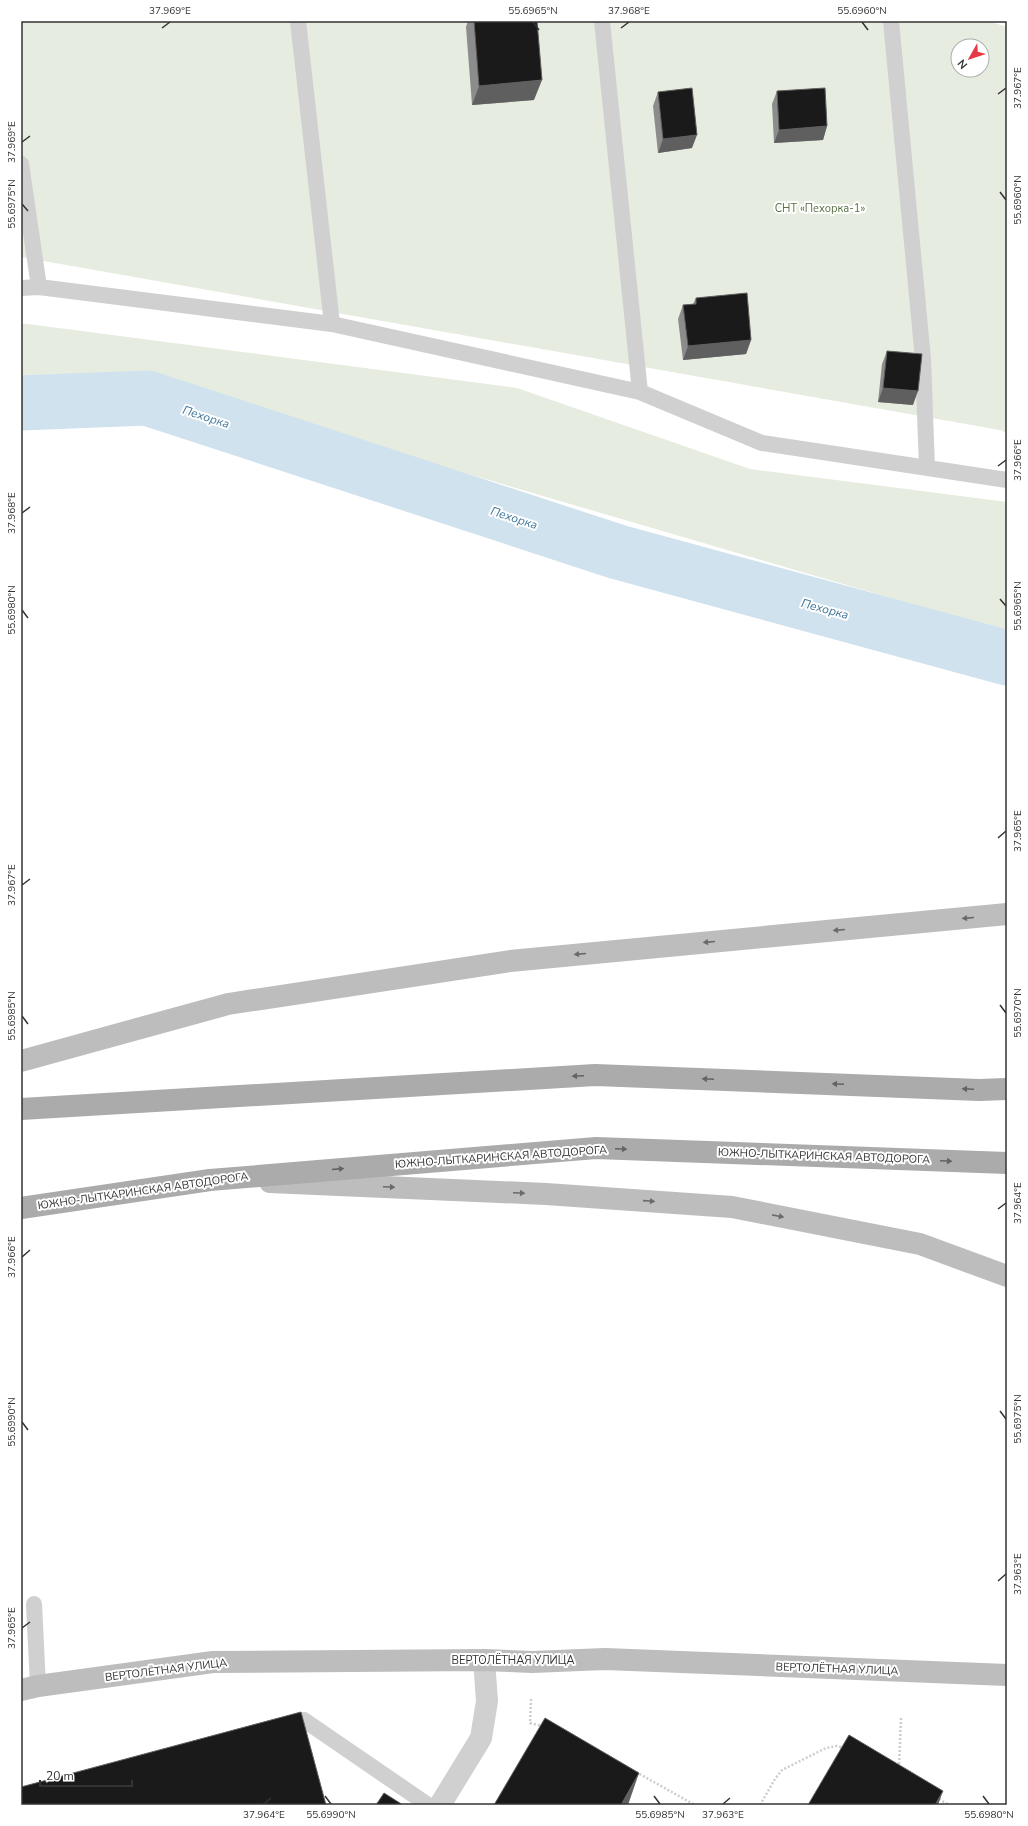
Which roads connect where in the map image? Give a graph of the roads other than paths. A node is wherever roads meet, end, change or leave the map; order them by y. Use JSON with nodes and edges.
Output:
{"nodes":[{"id":1,"x":298,"y":21,"type":"edge"},
{"id":2,"x":602,"y":21,"type":"edge"},
{"id":3,"x":891,"y":21,"type":"edge"},
{"id":4,"x":21,"y":164,"type":"edge"},
{"id":5,"x":39,"y":287,"type":"junction"},
{"id":6,"x":21,"y":288,"type":"edge"},
{"id":7,"x":332,"y":324,"type":"junction"},
{"id":8,"x":640,"y":392,"type":"junction"},
{"id":9,"x":927,"y":468,"type":"junction"},
{"id":10,"x":1007,"y":480,"type":"edge"},
{"id":11,"x":1007,"y":914,"type":"edge"},
{"id":12,"x":21,"y":1061,"type":"edge"},
{"id":13,"x":1007,"y":1089,"type":"edge"},
{"id":14,"x":21,"y":1109,"type":"edge"},
{"id":15,"x":1007,"y":1163,"type":"edge"},
{"id":16,"x":210,"y":1180,"type":"junction"},
{"id":17,"x":21,"y":1208,"type":"edge"},
{"id":18,"x":1007,"y":1276,"type":"edge"},
{"id":19,"x":34,"y":1604,"type":"dead end"},
{"id":20,"x":484,"y":1660,"type":"junction"},
{"id":21,"x":1007,"y":1675,"type":"edge"},
{"id":22,"x":29,"y":1688,"type":"edge"},
{"id":23,"x":266,"y":1730,"type":"edge"},
{"id":24,"x":428,"y":1805,"type":"edge"},
{"id":25,"x":440,"y":1805,"type":"edge"}],
"edges":[{"from":1,"to":7,"type":"lane"},
{"from":2,"to":8,"type":"lane"},
{"from":3,"to":9,"type":"lane"},
{"from":4,"to":5,"type":"lane"},
{"from":5,"to":6,"type":"lane"},
{"from":5,"to":7,"type":"lane"},
{"from":7,"to":8,"type":"lane"},
{"from":8,"to":9,"type":"lane"},
{"from":9,"to":10,"type":"lane"},
{"from":11,"to":12,"type":"main road","one_way":true},
{"from":13,"to":14,"type":"main road","one_way":true},
{"from":16,"to":15,"type":"main road","name":"ЮЖНО-ЛЫТКАРИНСКАЯ АВТОДОРОГА","one_way":true},
{"from":16,"to":17,"type":"main road","name":"ЮЖНО-ЛЫТКАРИНСКАЯ АВТОДОРОГА"},
{"from":16,"to":18,"type":"main road","one_way":true},
{"from":19,"to":22,"type":"lane"},
{"from":20,"to":21,"type":"main road","name":"ВЕРТОЛЁТНАЯ УЛИЦА"},
{"from":20,"to":22,"type":"main road","name":"ВЕРТОЛЁТНАЯ УЛИЦА"},
{"from":20,"to":25,"type":"street"},
{"from":23,"to":24,"type":"lane"}]}
